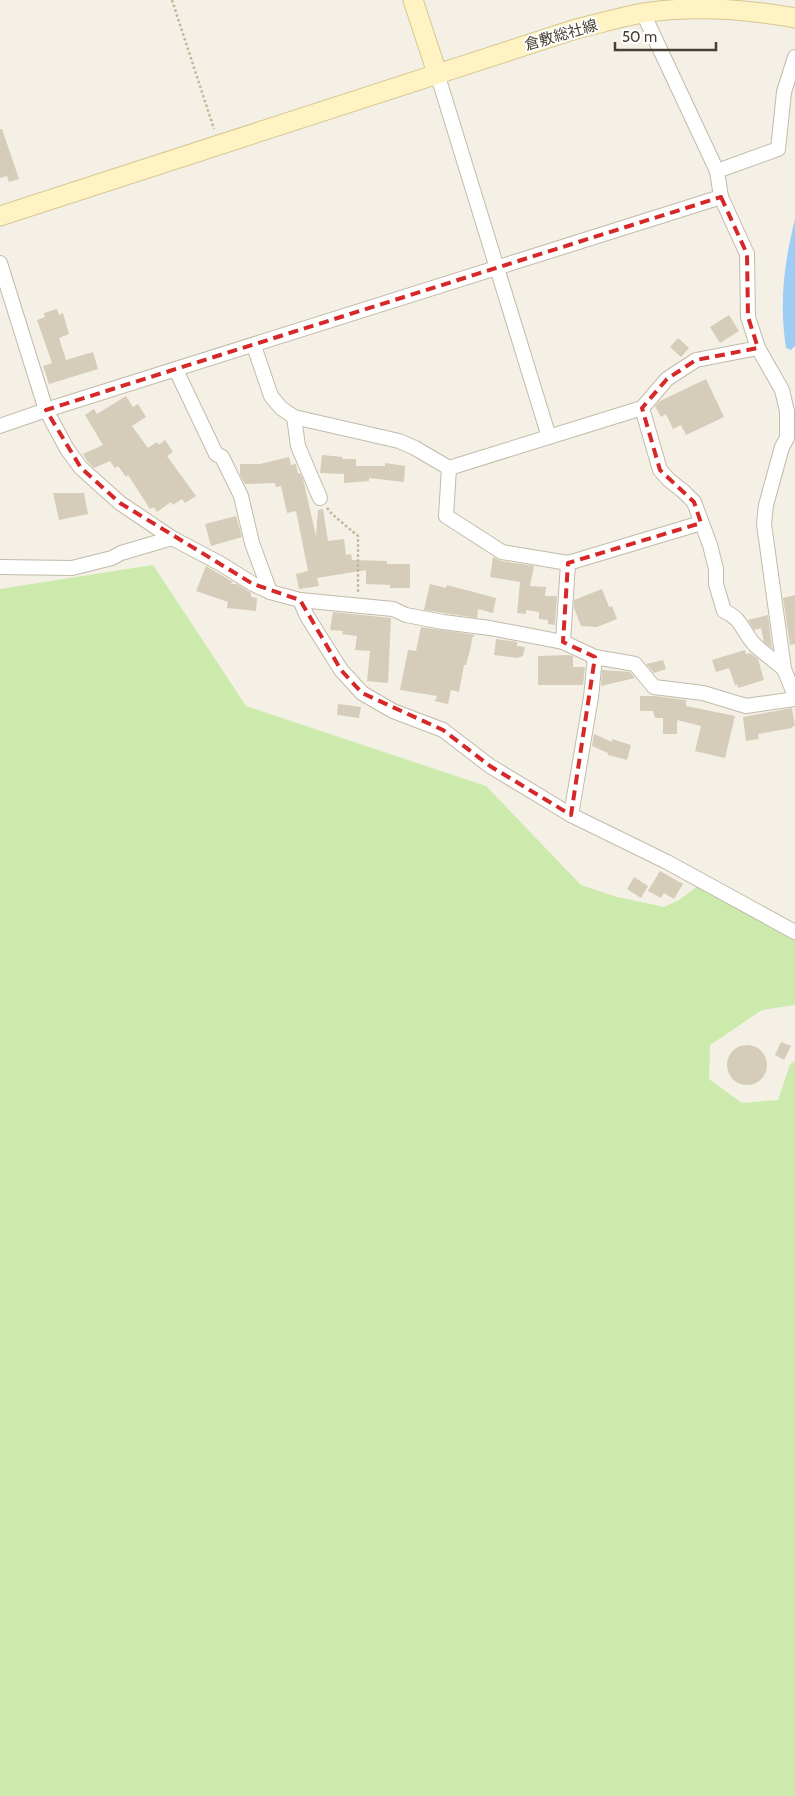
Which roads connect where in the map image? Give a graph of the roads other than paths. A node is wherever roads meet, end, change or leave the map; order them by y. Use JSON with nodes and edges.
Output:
{"nodes":[{"id":1,"x":413,"y":0,"type":"edge"},
{"id":2,"x":643,"y":13,"type":"junction"},
{"id":3,"x":795,"y":18,"type":"edge"},
{"id":4,"x":795,"y":57,"type":"edge"},
{"id":5,"x":437,"y":73,"type":"junction"},
{"id":6,"x":717,"y":171,"type":"junction"},
{"id":7,"x":721,"y":197,"type":"junction"},
{"id":8,"x":0,"y":216,"type":"edge"},
{"id":9,"x":0,"y":262,"type":"edge"},
{"id":10,"x":496,"y":268,"type":"junction"},
{"id":11,"x":254,"y":346,"type":"junction"},
{"id":12,"x":758,"y":348,"type":"junction"},
{"id":13,"x":176,"y":370,"type":"junction"},
{"id":14,"x":642,"y":408,"type":"junction"},
{"id":15,"x":46,"y":410,"type":"junction"},
{"id":16,"x":294,"y":417,"type":"junction"},
{"id":17,"x":0,"y":426,"type":"edge"},
{"id":18,"x":549,"y":437,"type":"junction"},
{"id":19,"x":791,"y":441,"type":"edge"},
{"id":20,"x":449,"y":468,"type":"junction"},
{"id":21,"x":320,"y":498,"type":"road end"},
{"id":22,"x":701,"y":523,"type":"junction"},
{"id":23,"x":172,"y":538,"type":"junction"},
{"id":24,"x":568,"y":563,"type":"junction"},
{"id":25,"x":0,"y":567,"type":"edge"},
{"id":26,"x":270,"y":592,"type":"junction"},
{"id":27,"x":300,"y":600,"type":"junction"},
{"id":28,"x":563,"y":642,"type":"junction"},
{"id":29,"x":595,"y":657,"type":"junction"},
{"id":30,"x":784,"y":669,"type":"junction"},
{"id":31,"x":795,"y":698,"type":"edge"},
{"id":32,"x":571,"y":815,"type":"junction"},
{"id":33,"x":795,"y":932,"type":"edge"}],
"edges":[{"from":1,"to":5,"type":"street"},
{"from":2,"to":3,"type":"street","name":"倉敷総社線"},
{"from":2,"to":5,"type":"street","name":"倉敷総社線"},
{"from":2,"to":6,"type":"street"},
{"from":4,"to":6,"type":"street"},
{"from":5,"to":8,"type":"street","name":"倉敷総社線"},
{"from":5,"to":10,"type":"street"},
{"from":6,"to":7,"type":"street"},
{"from":7,"to":10,"type":"street"},
{"from":7,"to":12,"type":"street"},
{"from":9,"to":15,"type":"street"},
{"from":10,"to":11,"type":"street"},
{"from":10,"to":18,"type":"street"},
{"from":11,"to":13,"type":"street"},
{"from":11,"to":16,"type":"street"},
{"from":12,"to":14,"type":"street"},
{"from":12,"to":19,"type":"street"},
{"from":13,"to":15,"type":"street"},
{"from":13,"to":26,"type":"street"},
{"from":14,"to":18,"type":"street"},
{"from":14,"to":22,"type":"street"},
{"from":15,"to":17,"type":"street"},
{"from":15,"to":23,"type":"street"},
{"from":16,"to":20,"type":"street"},
{"from":16,"to":21,"type":"street"},
{"from":18,"to":20,"type":"street"},
{"from":19,"to":30,"type":"street"},
{"from":20,"to":24,"type":"street"},
{"from":22,"to":24,"type":"street"},
{"from":22,"to":30,"type":"street"},
{"from":23,"to":25,"type":"street"},
{"from":23,"to":26,"type":"street"},
{"from":24,"to":28,"type":"street"},
{"from":26,"to":27,"type":"street"},
{"from":27,"to":28,"type":"street"},
{"from":27,"to":32,"type":"street"},
{"from":28,"to":29,"type":"street"},
{"from":29,"to":31,"type":"street"},
{"from":29,"to":32,"type":"street"},
{"from":30,"to":31,"type":"street"},
{"from":32,"to":33,"type":"street"}]}
